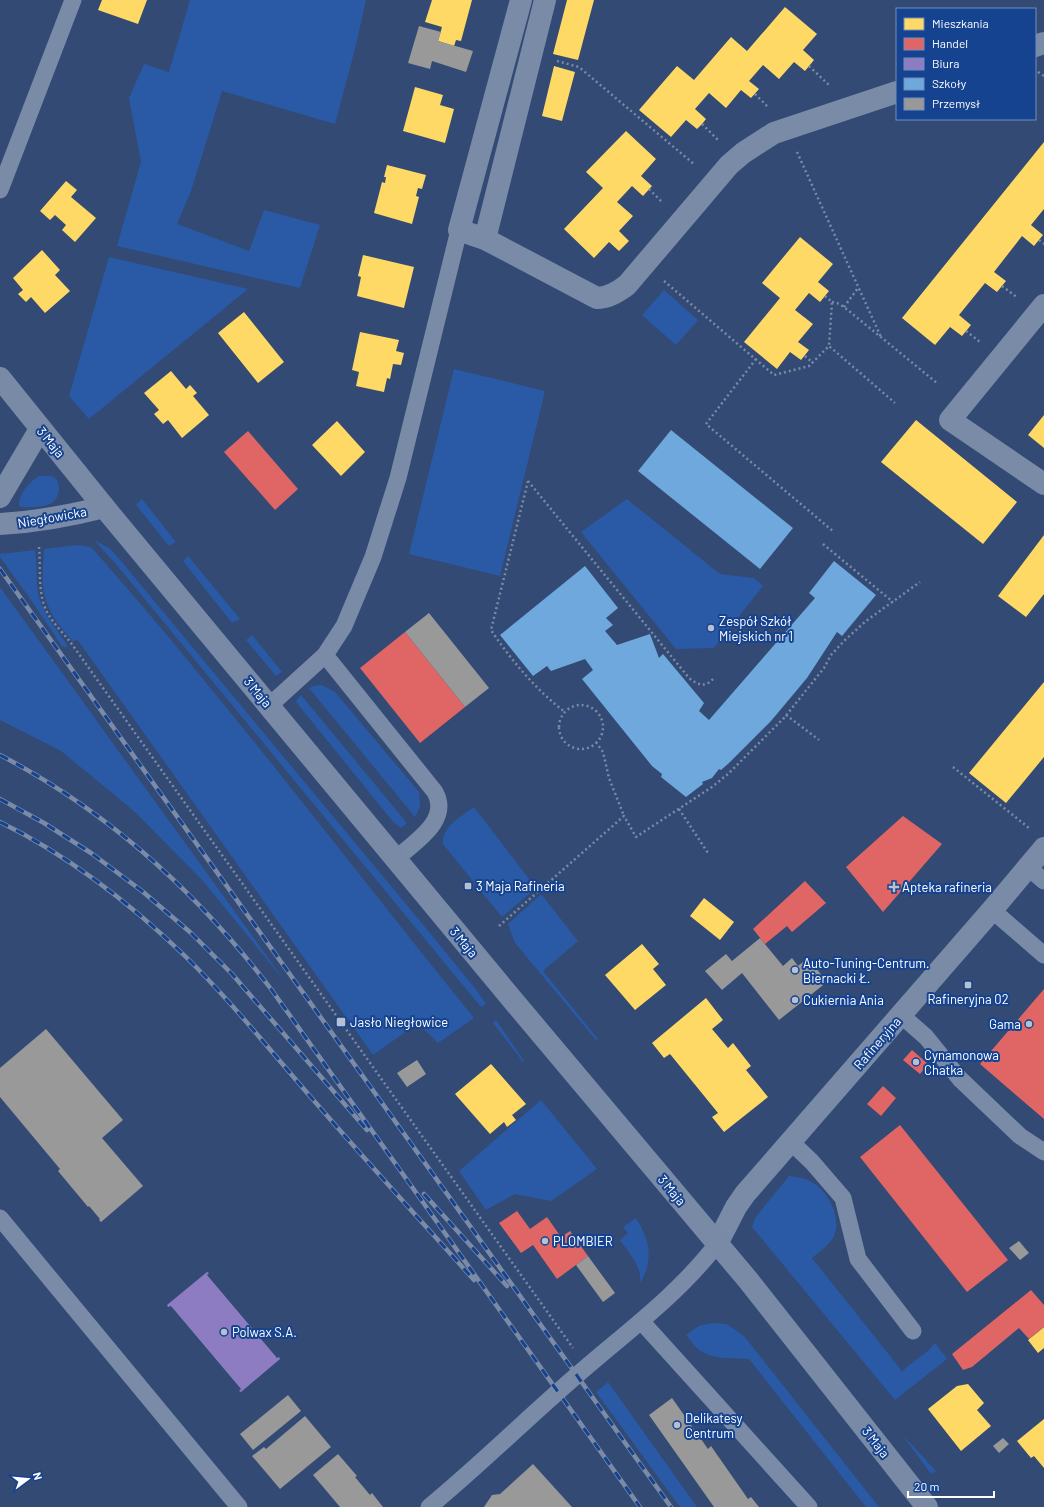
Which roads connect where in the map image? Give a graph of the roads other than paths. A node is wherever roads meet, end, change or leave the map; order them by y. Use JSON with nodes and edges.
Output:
{"nodes":[{"id":1,"x":73,"y":0,"type":"edge"},
{"id":2,"x":521,"y":0,"type":"edge"},
{"id":3,"x":545,"y":0,"type":"edge"},
{"id":4,"x":896,"y":92,"type":"edge"},
{"id":5,"x":0,"y":190,"type":"edge"},
{"id":6,"x":459,"y":230,"type":"junction"},
{"id":7,"x":485,"y":239,"type":"junction"},
{"id":8,"x":1044,"y":305,"type":"edge"},
{"id":9,"x":0,"y":378,"type":"edge"},
{"id":10,"x":40,"y":429,"type":"junction"},
{"id":11,"x":1044,"y":484,"type":"edge"},
{"id":12,"x":0,"y":497,"type":"edge"},
{"id":13,"x":104,"y":507,"type":"junction"},
{"id":14,"x":0,"y":524,"type":"edge"},
{"id":15,"x":325,"y":655,"type":"junction"},
{"id":16,"x":269,"y":706,"type":"junction"},
{"id":17,"x":1039,"y":840,"type":"edge"},
{"id":18,"x":396,"y":859,"type":"junction"},
{"id":19,"x":1028,"y":867,"type":"junction"},
{"id":20,"x":1044,"y":881,"type":"edge"},
{"id":21,"x":992,"y":910,"type":"junction"},
{"id":22,"x":1044,"y":955,"type":"edge"},
{"id":23,"x":901,"y":1015,"type":"junction"},
{"id":24,"x":791,"y":1142,"type":"junction"},
{"id":25,"x":1044,"y":1152,"type":"edge"},
{"id":26,"x":0,"y":1218,"type":"edge"},
{"id":27,"x":717,"y":1244,"type":"junction"},
{"id":28,"x":640,"y":1321,"type":"junction"},
{"id":29,"x":912,"y":1331,"type":"dead end"},
{"id":30,"x":924,"y":1506,"type":"edge"},
{"id":31,"x":239,"y":1507,"type":"edge"},
{"id":32,"x":429,"y":1507,"type":"edge"},
{"id":33,"x":809,"y":1507,"type":"edge"}],
"edges":[{"from":1,"to":5,"type":"lane"},
{"from":2,"to":6,"type":"street"},
{"from":3,"to":7,"type":"street"},
{"from":4,"to":7,"type":"street"},
{"from":6,"to":7,"type":"street"},
{"from":6,"to":15,"type":"lane"},
{"from":8,"to":11,"type":"street"},
{"from":9,"to":10,"type":"main road","name":"3 Maja"},
{"from":10,"to":12,"type":"street"},
{"from":10,"to":13,"type":"main road","name":"3 Maja"},
{"from":13,"to":14,"type":"street","name":"Niegłowicka"},
{"from":13,"to":16,"type":"main road","name":"3 Maja"},
{"from":15,"to":16,"type":"lane"},
{"from":15,"to":18,"type":"lane"},
{"from":16,"to":18,"type":"main road","name":"3 Maja"},
{"from":17,"to":19,"type":"street","name":"Rafineryjna"},
{"from":18,"to":27,"type":"main road","name":"3 Maja"},
{"from":19,"to":20,"type":"lane"},
{"from":19,"to":21,"type":"street","name":"Rafineryjna"},
{"from":21,"to":22,"type":"lane"},
{"from":21,"to":23,"type":"street","name":"Rafineryjna"},
{"from":23,"to":24,"type":"street","name":"Rafineryjna"},
{"from":23,"to":25,"type":"lane"},
{"from":24,"to":27,"type":"street","name":"Rafineryjna"},
{"from":24,"to":29,"type":"lane"},
{"from":26,"to":31,"type":"lane"},
{"from":27,"to":28,"type":"lane"},
{"from":27,"to":30,"type":"main road","name":"3 Maja"},
{"from":28,"to":32,"type":"lane"},
{"from":28,"to":33,"type":"lane"}]}
